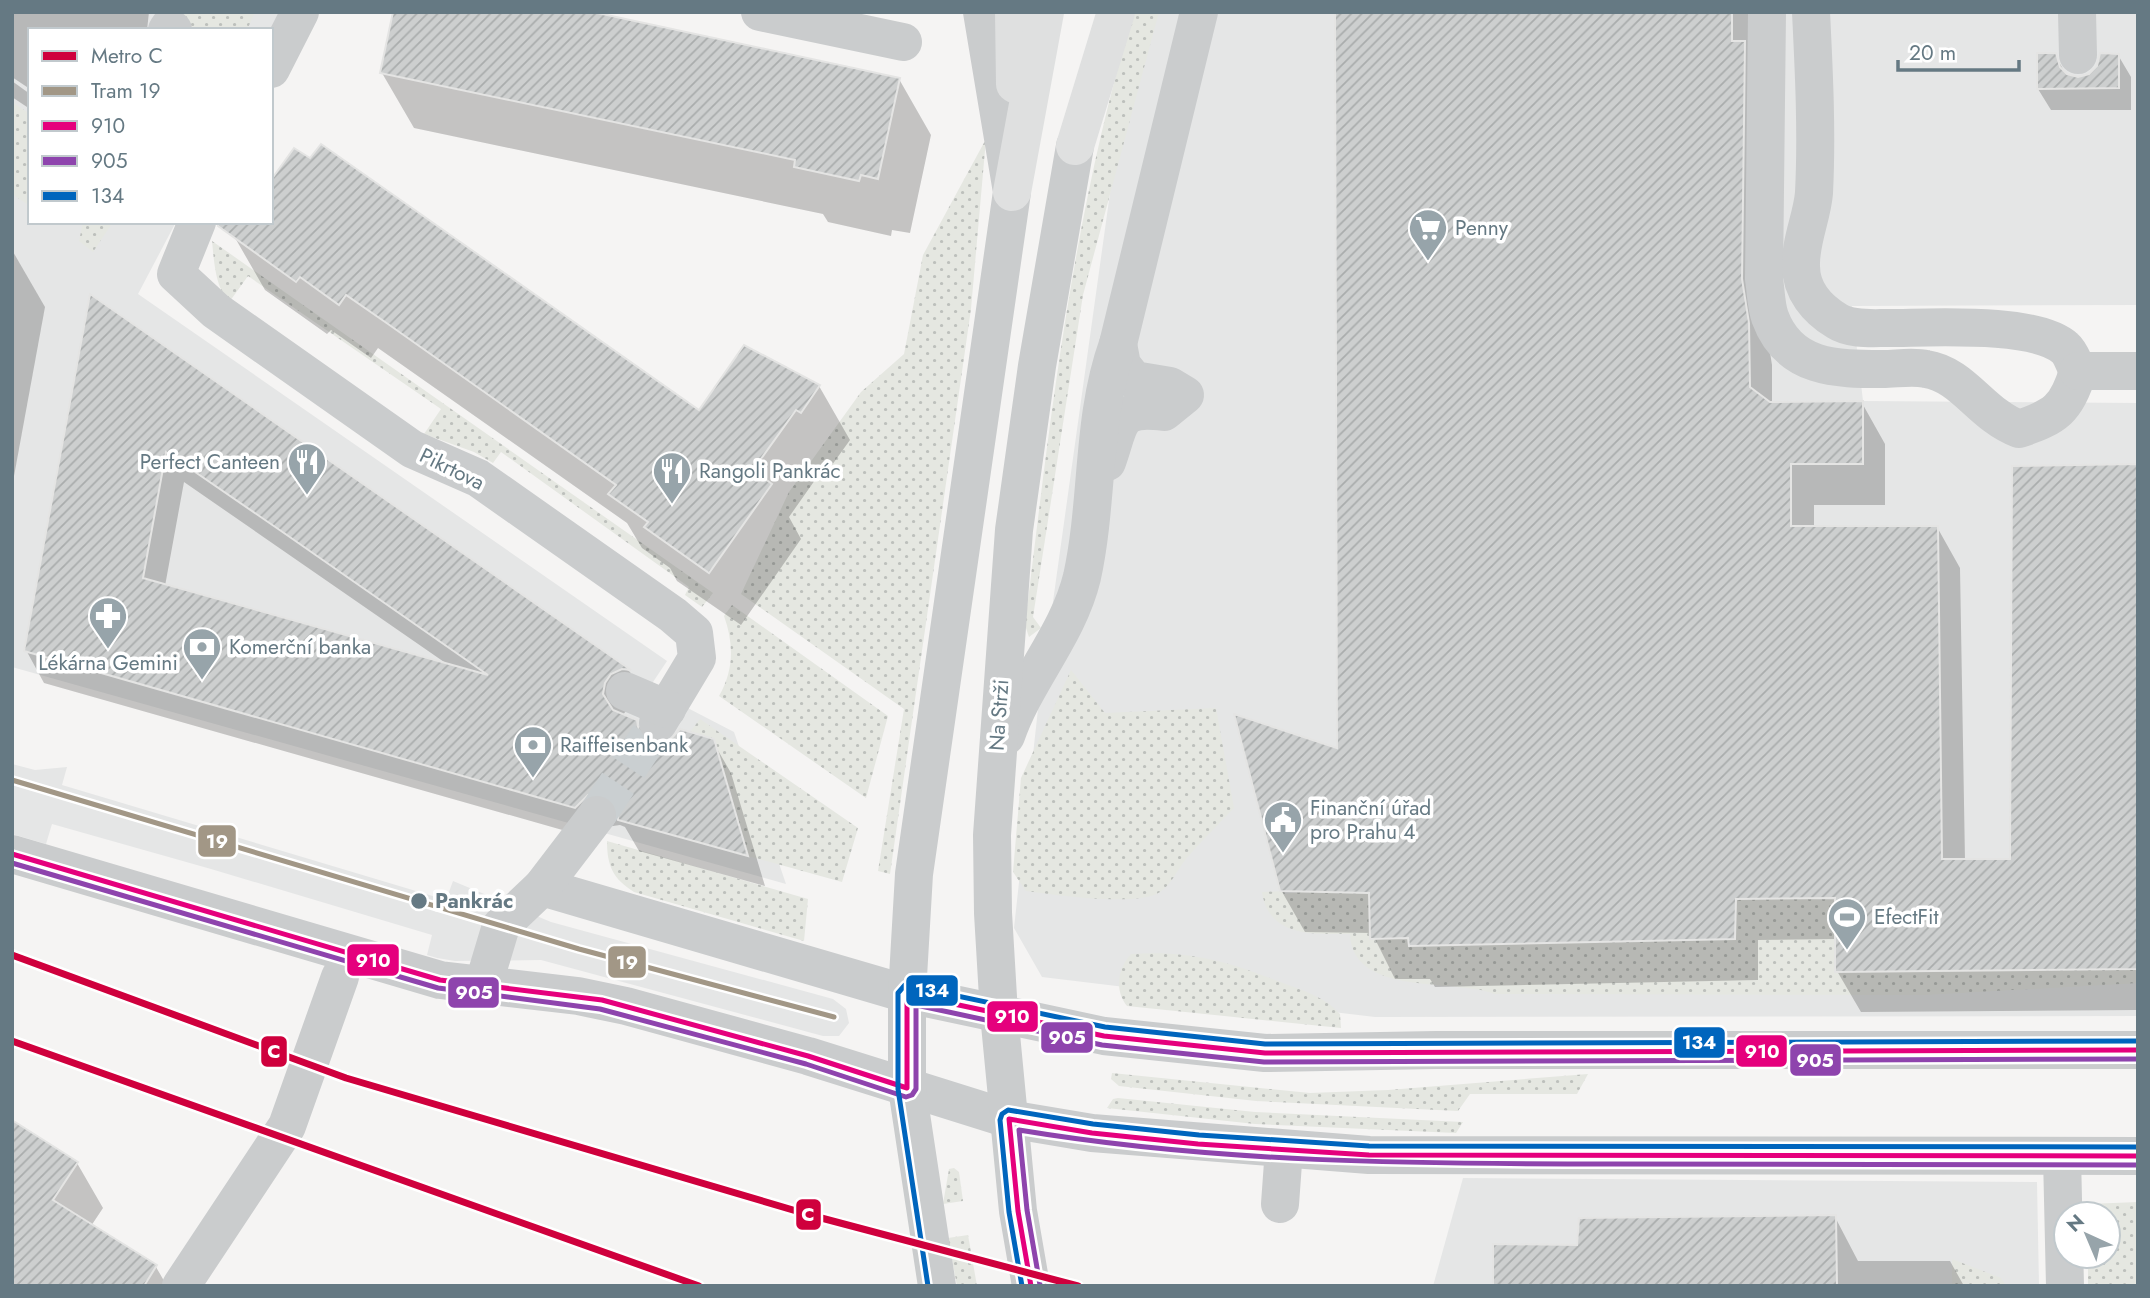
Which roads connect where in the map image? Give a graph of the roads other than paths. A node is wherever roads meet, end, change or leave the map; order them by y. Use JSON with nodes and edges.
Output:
{"nodes":[{"id":1,"x":300,"y":12,"type":"edge"},
{"id":2,"x":760,"y":12,"type":"edge"},
{"id":3,"x":982,"y":12,"type":"edge"},
{"id":4,"x":1014,"y":12,"type":"edge"},
{"id":5,"x":1045,"y":12,"type":"edge"},
{"id":6,"x":1087,"y":12,"type":"edge"},
{"id":7,"x":1116,"y":12,"type":"edge"},
{"id":8,"x":1199,"y":12,"type":"edge"},
{"id":9,"x":1767,"y":12,"type":"edge"},
{"id":10,"x":1811,"y":12,"type":"edge"},
{"id":11,"x":2077,"y":12,"type":"edge"},
{"id":12,"x":903,"y":42,"type":"dead end"},
{"id":13,"x":2078,"y":55,"type":"dead end"},
{"id":14,"x":273,"y":65,"type":"edge"},
{"id":15,"x":1075,"y":146,"type":"junction"},
{"id":16,"x":1012,"y":191,"type":"junction"},
{"id":17,"x":196,"y":224,"type":"edge"},
{"id":18,"x":1957,"y":328,"type":"junction"},
{"id":19,"x":1118,"y":344,"type":"junction"},
{"id":20,"x":2078,"y":371,"type":"junction"},
{"id":21,"x":2138,"y":371,"type":"edge"},
{"id":22,"x":1959,"y":382,"type":"junction"},
{"id":23,"x":1094,"y":497,"type":"junction"},
{"id":24,"x":625,"y":691,"type":"dead end"},
{"id":25,"x":994,"y":786,"type":"junction"},
{"id":26,"x":597,"y":815,"type":"tunnel mouth"},
{"id":27,"x":12,"y":854,"type":"edge"},
{"id":28,"x":542,"y":887,"type":"junction"},
{"id":29,"x":340,"y":977,"type":"dead end"},
{"id":30,"x":483,"y":986,"type":"junction"},
{"id":31,"x":907,"y":994,"type":"junction"},
{"id":32,"x":999,"y":1014,"type":"junction"},
{"id":33,"x":2138,"y":1050,"type":"edge"},
{"id":34,"x":907,"y":1088,"type":"junction"},
{"id":35,"x":1009,"y":1119,"type":"junction"},
{"id":36,"x":1284,"y":1149,"type":"junction"},
{"id":37,"x":2062,"y":1156,"type":"junction"},
{"id":38,"x":2138,"y":1156,"type":"edge"},
{"id":39,"x":1280,"y":1204,"type":"dead end"},
{"id":40,"x":181,"y":1286,"type":"edge"},
{"id":41,"x":937,"y":1286,"type":"edge"},
{"id":42,"x":1031,"y":1286,"type":"edge"},
{"id":43,"x":2065,"y":1286,"type":"edge"}],
"edges":[{"from":1,"to":14,"type":"street"},
{"from":2,"to":12,"type":"street"},
{"from":3,"to":16,"type":"street"},
{"from":4,"to":16,"type":"main road"},
{"from":5,"to":16,"type":"main road"},
{"from":6,"to":15,"type":"main road"},
{"from":7,"to":15,"type":"main road"},
{"from":8,"to":19,"type":"street"},
{"from":9,"to":22,"type":"street"},
{"from":10,"to":18,"type":"street"},
{"from":11,"to":13,"type":"street"},
{"from":15,"to":25,"type":"street","name":"Na Strži"},
{"from":16,"to":31,"type":"street"},
{"from":17,"to":24,"type":"street","name":"Pikrtova"},
{"from":18,"to":20,"type":"street"},
{"from":18,"to":22,"type":"street"},
{"from":19,"to":23,"type":"street"},
{"from":19,"to":23,"type":"street"},
{"from":20,"to":21,"type":"street"},
{"from":20,"to":22,"type":"street"},
{"from":23,"to":25,"type":"street"},
{"from":25,"to":32,"type":"street","name":"Na Strži"},
{"from":26,"to":28,"type":"street"},
{"from":27,"to":30,"type":"street"},
{"from":28,"to":30,"type":"street"},
{"from":28,"to":31,"type":"street"},
{"from":29,"to":40,"type":"street"},
{"from":30,"to":34,"type":"street"},
{"from":31,"to":32,"type":"street"},
{"from":31,"to":34,"type":"street"},
{"from":32,"to":33,"type":"street"},
{"from":32,"to":35,"type":"street","name":"Na Strži"},
{"from":34,"to":35,"type":"street"},
{"from":34,"to":41,"type":"street"},
{"from":35,"to":36,"type":"street"},
{"from":35,"to":42,"type":"street","name":"Na Strži"},
{"from":36,"to":37,"type":"street"},
{"from":36,"to":39,"type":"street"},
{"from":37,"to":38,"type":"street"},
{"from":37,"to":43,"type":"street"}]}
